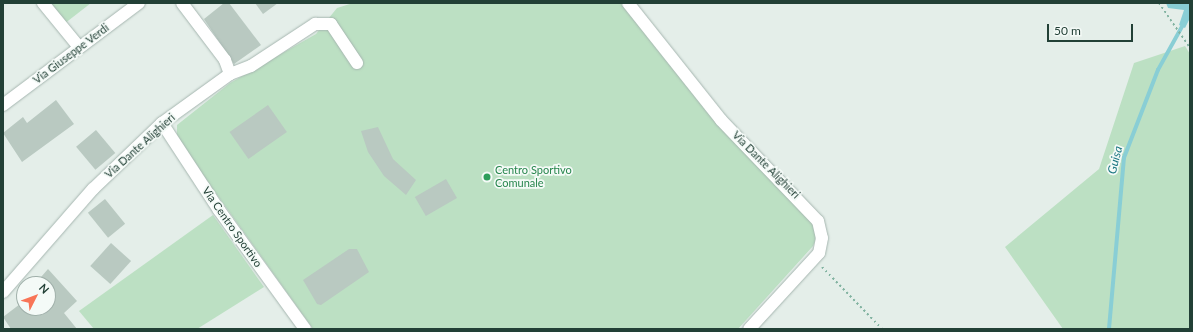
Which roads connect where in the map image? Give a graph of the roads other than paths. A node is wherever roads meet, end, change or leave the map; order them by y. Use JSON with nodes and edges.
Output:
{"nodes":[{"id":1,"x":43,"y":3,"type":"edge"},
{"id":2,"x":139,"y":3,"type":"edge"},
{"id":3,"x":182,"y":3,"type":"edge"},
{"id":4,"x":628,"y":3,"type":"edge"},
{"id":5,"x":79,"y":47,"type":"junction"},
{"id":6,"x":357,"y":63,"type":"dead end"},
{"id":7,"x":230,"y":74,"type":"junction"},
{"id":8,"x":3,"y":105,"type":"edge"},
{"id":9,"x":162,"y":123,"type":"junction"},
{"id":10,"x":3,"y":292,"type":"edge"},
{"id":11,"x":305,"y":329,"type":"edge"},
{"id":12,"x":749,"y":329,"type":"edge"}],
"edges":[{"from":1,"to":5,"type":"street"},
{"from":2,"to":5,"type":"street","name":"Via Giuseppe Verdi"},
{"from":3,"to":7,"type":"street"},
{"from":4,"to":12,"type":"street","name":"Via Dante Alighieri"},
{"from":5,"to":8,"type":"street","name":"Via Giuseppe Verdi"},
{"from":6,"to":7,"type":"street","name":"Via Dante Alighieri"},
{"from":7,"to":9,"type":"street","name":"Via Dante Alighieri"},
{"from":9,"to":10,"type":"street","name":"Via Dante Alighieri"},
{"from":9,"to":11,"type":"street","name":"Via Centro Sportivo"}]}
